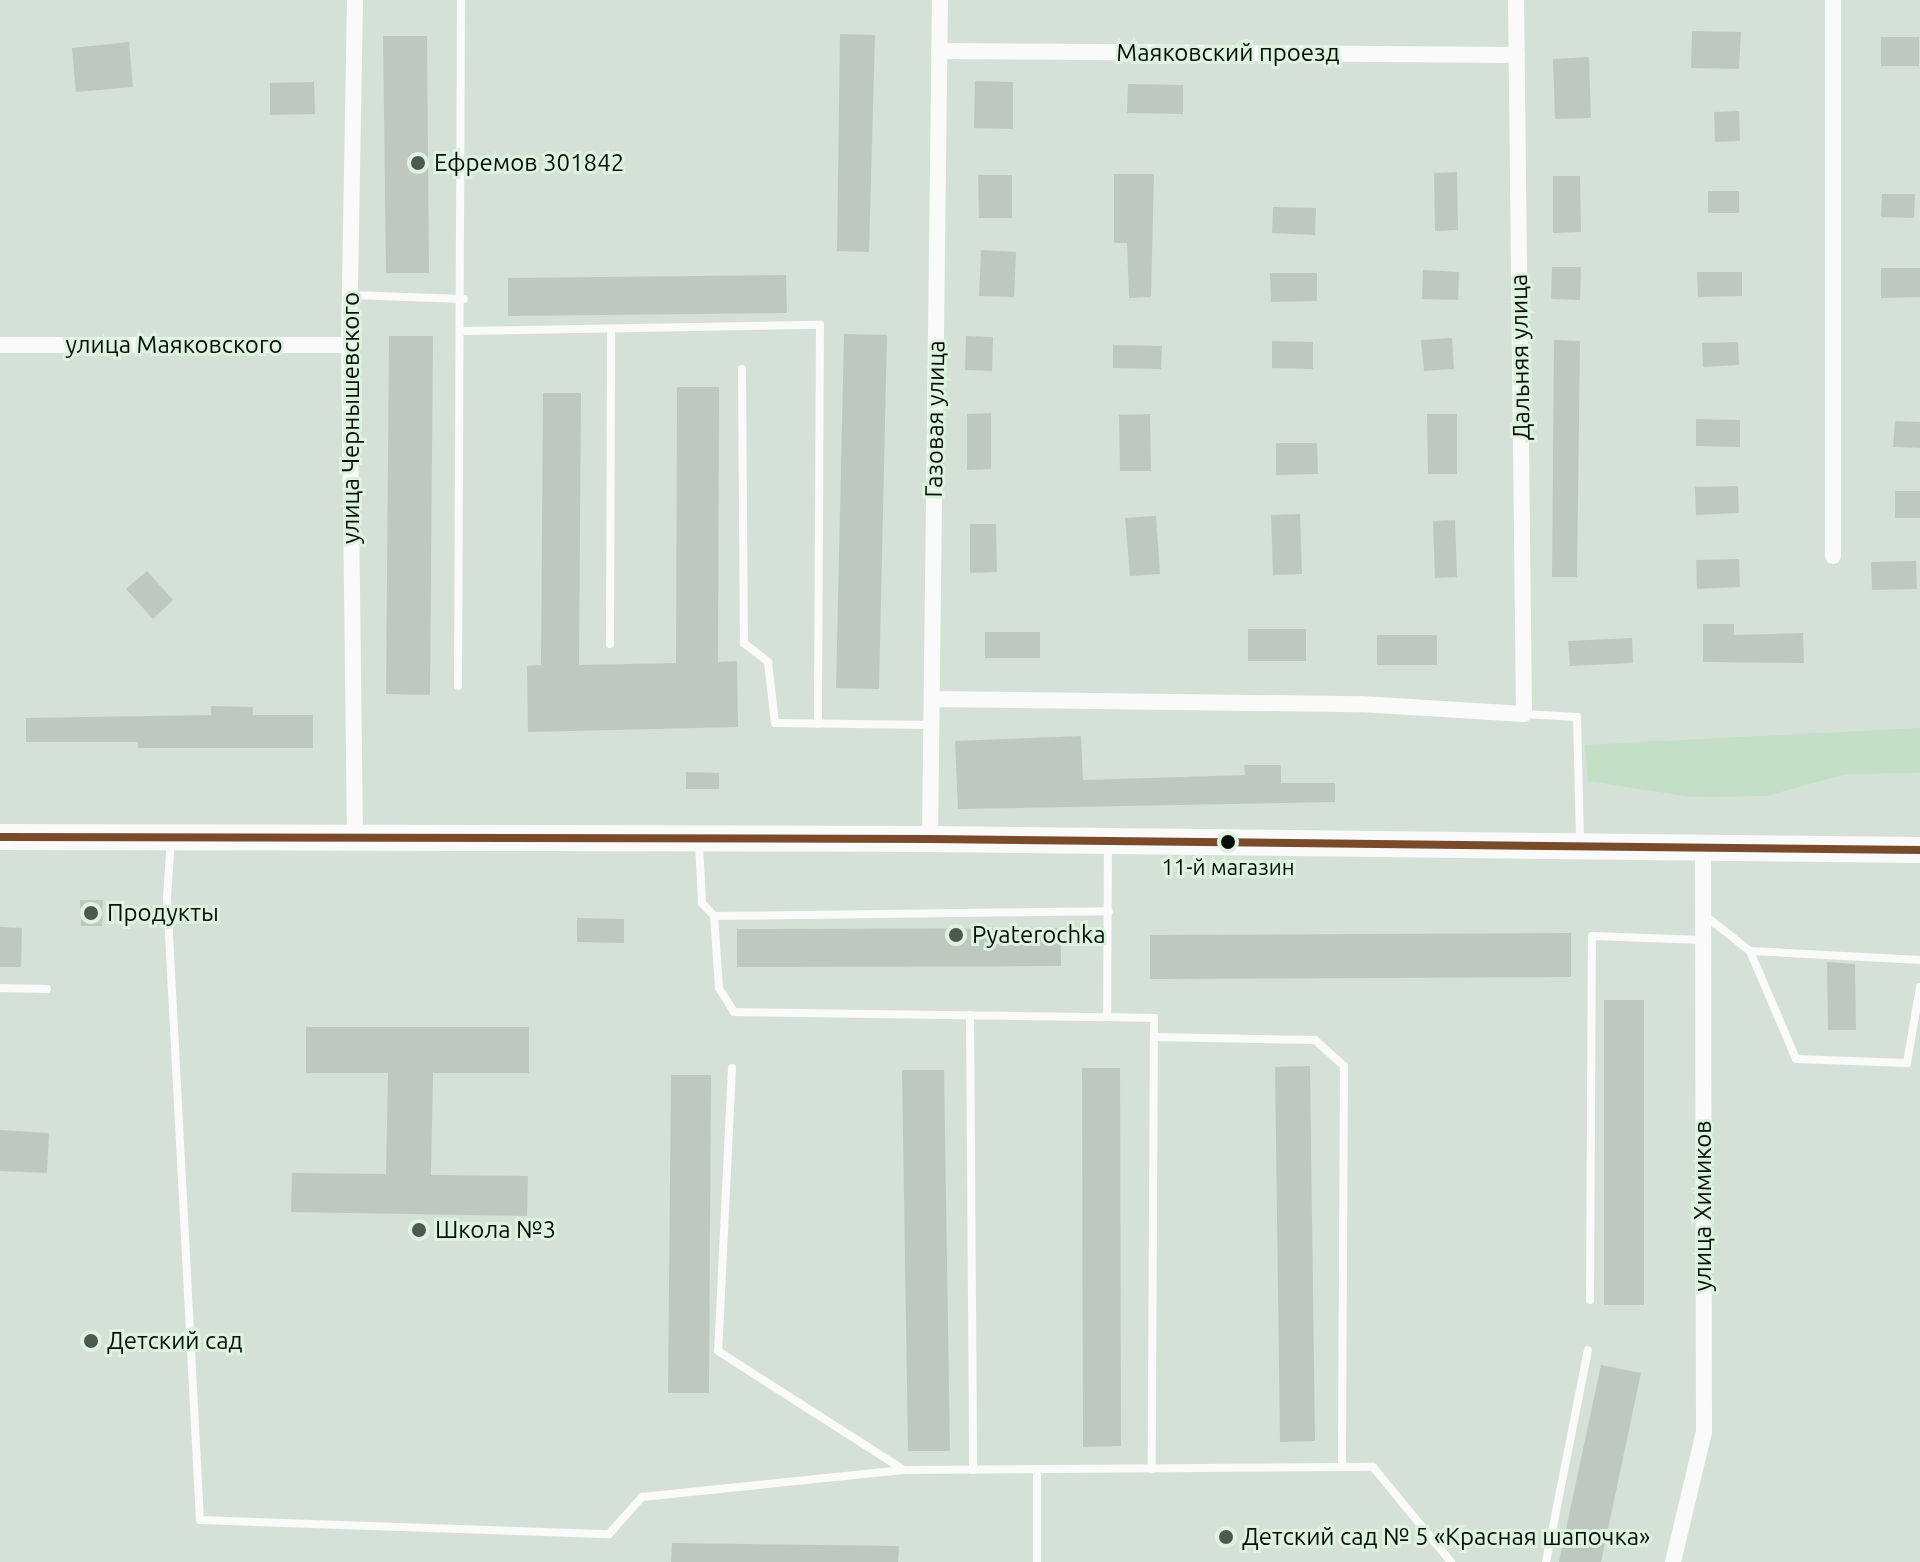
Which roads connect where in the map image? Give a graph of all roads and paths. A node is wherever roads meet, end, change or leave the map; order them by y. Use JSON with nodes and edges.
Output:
{"nodes":[{"id":1,"x":355,"y":0,"type":"edge"},
{"id":2,"x":461,"y":0,"type":"edge"},
{"id":3,"x":940,"y":0,"type":"edge"},
{"id":4,"x":1516,"y":0,"type":"edge"},
{"id":5,"x":1833,"y":0,"type":"edge"},
{"id":6,"x":939,"y":51,"type":"junction"},
{"id":7,"x":1517,"y":55,"type":"junction"},
{"id":8,"x":351,"y":295,"type":"junction"},
{"id":9,"x":464,"y":299,"type":"junction"},
{"id":10,"x":611,"y":329,"type":"junction"},
{"id":11,"x":464,"y":331,"type":"junction"},
{"id":12,"x":0,"y":345,"type":"edge"},
{"id":13,"x":349,"y":345,"type":"junction"},
{"id":14,"x":742,"y":369,"type":"dead end"},
{"id":15,"x":1833,"y":556,"type":"dead end"},
{"id":16,"x":610,"y":644,"type":"dead end"},
{"id":17,"x":458,"y":686,"type":"dead end"},
{"id":18,"x":933,"y":699,"type":"junction"},
{"id":19,"x":1524,"y":714,"type":"junction"},
{"id":20,"x":818,"y":724,"type":"junction"},
{"id":21,"x":931,"y":725,"type":"junction"},
{"id":22,"x":355,"y":836,"type":"junction"},
{"id":23,"x":0,"y":837,"type":"edge"},
{"id":24,"x":171,"y":837,"type":"junction"},
{"id":25,"x":699,"y":838,"type":"junction"},
{"id":26,"x":930,"y":839,"type":"junction"},
{"id":27,"x":1108,"y":842,"type":"junction"},
{"id":28,"x":1580,"y":845,"type":"junction"},
{"id":29,"x":1703,"y":847,"type":"junction"},
{"id":30,"x":1920,"y":850,"type":"edge"},
{"id":31,"x":1109,"y":911,"type":"junction"},
{"id":32,"x":1702,"y":914,"type":"junction"},
{"id":33,"x":714,"y":916,"type":"junction"},
{"id":34,"x":1702,"y":940,"type":"junction"},
{"id":35,"x":1750,"y":951,"type":"junction"},
{"id":36,"x":1920,"y":960,"type":"edge"},
{"id":37,"x":1920,"y":987,"type":"edge"},
{"id":38,"x":0,"y":988,"type":"edge"},
{"id":39,"x":47,"y":989,"type":"dead end"},
{"id":40,"x":970,"y":1015,"type":"junction"},
{"id":41,"x":1107,"y":1017,"type":"junction"},
{"id":42,"x":1154,"y":1037,"type":"junction"},
{"id":43,"x":732,"y":1068,"type":"dead end"},
{"id":44,"x":1590,"y":1300,"type":"dead end"},
{"id":45,"x":1588,"y":1350,"type":"dead end"},
{"id":46,"x":1342,"y":1467,"type":"junction"},
{"id":47,"x":1152,"y":1469,"type":"junction"},
{"id":48,"x":904,"y":1470,"type":"junction"},
{"id":49,"x":973,"y":1470,"type":"junction"},
{"id":50,"x":1037,"y":1470,"type":"junction"},
{"id":51,"x":1037,"y":1562,"type":"edge"},
{"id":52,"x":1451,"y":1562,"type":"edge"},
{"id":53,"x":1546,"y":1562,"type":"edge"},
{"id":54,"x":1673,"y":1562,"type":"edge"}],
"edges":[{"from":1,"to":8,"type":"street","name":"улица Чернышевского"},
{"from":2,"to":9,"type":"lane"},
{"from":3,"to":6,"type":"street","name":"Газовая улица"},
{"from":4,"to":7,"type":"street","name":"Дальняя улица"},
{"from":5,"to":15,"type":"street"},
{"from":6,"to":7,"type":"street","name":"Маяковский проезд"},
{"from":6,"to":18,"type":"street","name":"Газовая улица"},
{"from":7,"to":19,"type":"street","name":"Дальняя улица"},
{"from":8,"to":9,"type":"lane"},
{"from":8,"to":13,"type":"street","name":"улица Чернышевского"},
{"from":9,"to":11,"type":"lane"},
{"from":10,"to":11,"type":"lane"},
{"from":10,"to":16,"type":"lane"},
{"from":10,"to":20,"type":"lane"},
{"from":11,"to":17,"type":"lane"},
{"from":12,"to":13,"type":"street","name":"улица Маяковского"},
{"from":13,"to":22,"type":"street","name":"улица Чернышевского"},
{"from":14,"to":20,"type":"lane"},
{"from":18,"to":19,"type":"street"},
{"from":18,"to":21,"type":"street","name":"Газовая улица"},
{"from":19,"to":28,"type":"lane"},
{"from":20,"to":21,"type":"lane"},
{"from":21,"to":26,"type":"street","name":"Газовая улица"},
{"from":22,"to":24,"type":"main road"},
{"from":22,"to":25,"type":"main road"},
{"from":23,"to":24,"type":"main road"},
{"from":24,"to":48,"type":"lane"},
{"from":25,"to":26,"type":"main road"},
{"from":25,"to":33,"type":"lane"},
{"from":26,"to":27,"type":"main road"},
{"from":27,"to":28,"type":"main road"},
{"from":27,"to":31,"type":"lane"},
{"from":28,"to":29,"type":"main road"},
{"from":29,"to":30,"type":"main road"},
{"from":29,"to":32,"type":"street","name":"улица Химиков"},
{"from":31,"to":33,"type":"lane"},
{"from":31,"to":41,"type":"lane"},
{"from":32,"to":34,"type":"street","name":"улица Химиков"},
{"from":32,"to":35,"type":"lane"},
{"from":33,"to":40,"type":"lane"},
{"from":34,"to":44,"type":"lane"},
{"from":34,"to":54,"type":"street","name":"улица Химиков"},
{"from":35,"to":36,"type":"lane"},
{"from":35,"to":37,"type":"lane"},
{"from":38,"to":39,"type":"lane"},
{"from":40,"to":41,"type":"lane"},
{"from":40,"to":49,"type":"lane"},
{"from":41,"to":42,"type":"lane"},
{"from":42,"to":46,"type":"lane"},
{"from":42,"to":47,"type":"lane"},
{"from":43,"to":48,"type":"lane"},
{"from":45,"to":53,"type":"lane"},
{"from":46,"to":47,"type":"lane"},
{"from":46,"to":52,"type":"lane"},
{"from":47,"to":50,"type":"lane"},
{"from":48,"to":49,"type":"lane"},
{"from":49,"to":50,"type":"lane"},
{"from":50,"to":51,"type":"lane"}]}
